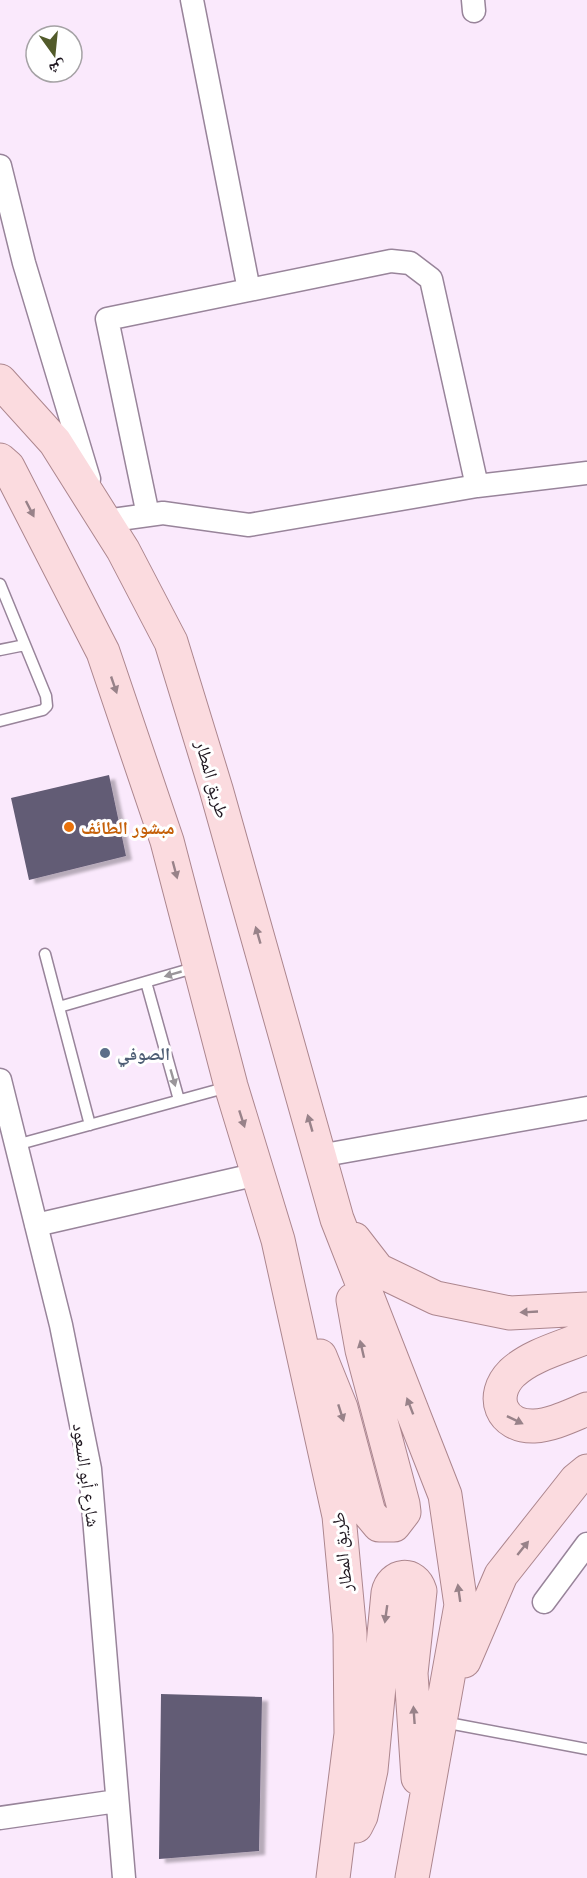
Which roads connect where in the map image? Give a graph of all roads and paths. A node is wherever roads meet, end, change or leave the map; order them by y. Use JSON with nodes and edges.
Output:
{"nodes":[{"id":1,"x":192,"y":0,"type":"edge"},
{"id":2,"x":0,"y":166,"type":"edge"},
{"id":3,"x":249,"y":290,"type":"junction"},
{"id":4,"x":0,"y":381,"type":"edge"},
{"id":5,"x":0,"y":460,"type":"edge"},
{"id":6,"x":587,"y":473,"type":"edge"},
{"id":7,"x":477,"y":486,"type":"junction"},
{"id":8,"x":101,"y":513,"type":"junction"},
{"id":9,"x":148,"y":515,"type":"junction"},
{"id":10,"x":0,"y":584,"type":"edge"},
{"id":11,"x":25,"y":645,"type":"junction"},
{"id":12,"x":0,"y":650,"type":"edge"},
{"id":13,"x":0,"y":721,"type":"edge"},
{"id":14,"x":45,"y":954,"type":"dead end"},
{"id":15,"x":200,"y":966,"type":"junction"},
{"id":16,"x":146,"y":982,"type":"junction"},
{"id":17,"x":59,"y":1007,"type":"junction"},
{"id":18,"x":0,"y":1080,"type":"edge"},
{"id":19,"x":231,"y":1086,"type":"junction"},
{"id":20,"x":179,"y":1100,"type":"junction"},
{"id":21,"x":587,"y":1108,"type":"edge"},
{"id":22,"x":90,"y":1125,"type":"junction"},
{"id":23,"x":16,"y":1145,"type":"junction"},
{"id":24,"x":320,"y":1156,"type":"junction"},
{"id":25,"x":258,"y":1174,"type":"junction"},
{"id":26,"x":337,"y":1219,"type":"junction"},
{"id":27,"x":36,"y":1225,"type":"junction"},
{"id":28,"x":278,"y":1240,"type":"junction"},
{"id":29,"x":587,"y":1309,"type":"edge"},
{"id":30,"x":587,"y":1337,"type":"edge"},
{"id":31,"x":587,"y":1409,"type":"edge"},
{"id":32,"x":587,"y":1472,"type":"edge"},
{"id":33,"x":587,"y":1544,"type":"edge"},
{"id":34,"x":544,"y":1602,"type":"dead end"},
{"id":35,"x":442,"y":1717,"type":"junction"},
{"id":36,"x":587,"y":1749,"type":"edge"},
{"id":37,"x":117,"y":1801,"type":"junction"},
{"id":38,"x":421,"y":1816,"type":"junction"},
{"id":39,"x":0,"y":1818,"type":"edge"},
{"id":40,"x":333,"y":1874,"type":"edge"},
{"id":41,"x":124,"y":1878,"type":"edge"},
{"id":42,"x":412,"y":1878,"type":"edge"}],
"edges":[{"from":1,"to":3,"type":"street"},
{"from":2,"to":8,"type":"street"},
{"from":3,"to":7,"type":"street"},
{"from":3,"to":9,"type":"street"},
{"from":4,"to":8,"type":"main road","name":"طريق المطار"},
{"from":5,"to":15,"type":"main road","name":"طريق المطار","one_way":true},
{"from":6,"to":7,"type":"street"},
{"from":7,"to":9,"type":"street"},
{"from":8,"to":9,"type":"street"},
{"from":24,"to":8,"type":"main road","name":"طريق المطار","one_way":true},
{"from":10,"to":11,"type":"lane"},
{"from":11,"to":12,"type":"lane"},
{"from":11,"to":13,"type":"lane"},
{"from":14,"to":17,"type":"lane"},
{"from":15,"to":16,"type":"lane","one_way":true},
{"from":15,"to":19,"type":"main road","name":"طريق المطار"},
{"from":16,"to":17,"type":"lane"},
{"from":16,"to":20,"type":"lane","one_way":true},
{"from":17,"to":22,"type":"lane"},
{"from":18,"to":23,"type":"street","name":"شارع أبو السعود"},
{"from":19,"to":20,"type":"lane"},
{"from":19,"to":25,"type":"main road","name":"طريق المطار","one_way":true},
{"from":20,"to":22,"type":"lane"},
{"from":21,"to":24,"type":"street"},
{"from":22,"to":23,"type":"lane"},
{"from":23,"to":27,"type":"street","name":"شارع أبو السعود"},
{"from":24,"to":26,"type":"main road","name":"طريق المطار"},
{"from":25,"to":27,"type":"street"},
{"from":25,"to":28,"type":"main road","name":"طريق المطار"},
{"from":28,"to":26,"type":"main road","name":"طريق المطار","one_way":true},
{"from":29,"to":26,"type":"main road","one_way":true},
{"from":35,"to":26,"type":"main road","name":"طريق المطار","one_way":true},
{"from":27,"to":37,"type":"street","name":"شارع أبو السعود"},
{"from":28,"to":40,"type":"main road","name":"طريق المطار"},
{"from":30,"to":31,"type":"main road","one_way":true},
{"from":35,"to":32,"type":"main road","one_way":true},
{"from":33,"to":34,"type":"street"},
{"from":35,"to":36,"type":"lane"},
{"from":35,"to":38,"type":"main road","name":"طريق المطار"},
{"from":37,"to":39,"type":"street"},
{"from":37,"to":41,"type":"street","name":"شارع أبو السعود"},
{"from":38,"to":40,"type":"main road","name":"طريق المطار","one_way":true},
{"from":38,"to":42,"type":"main road","name":"طريق المطار"}]}
